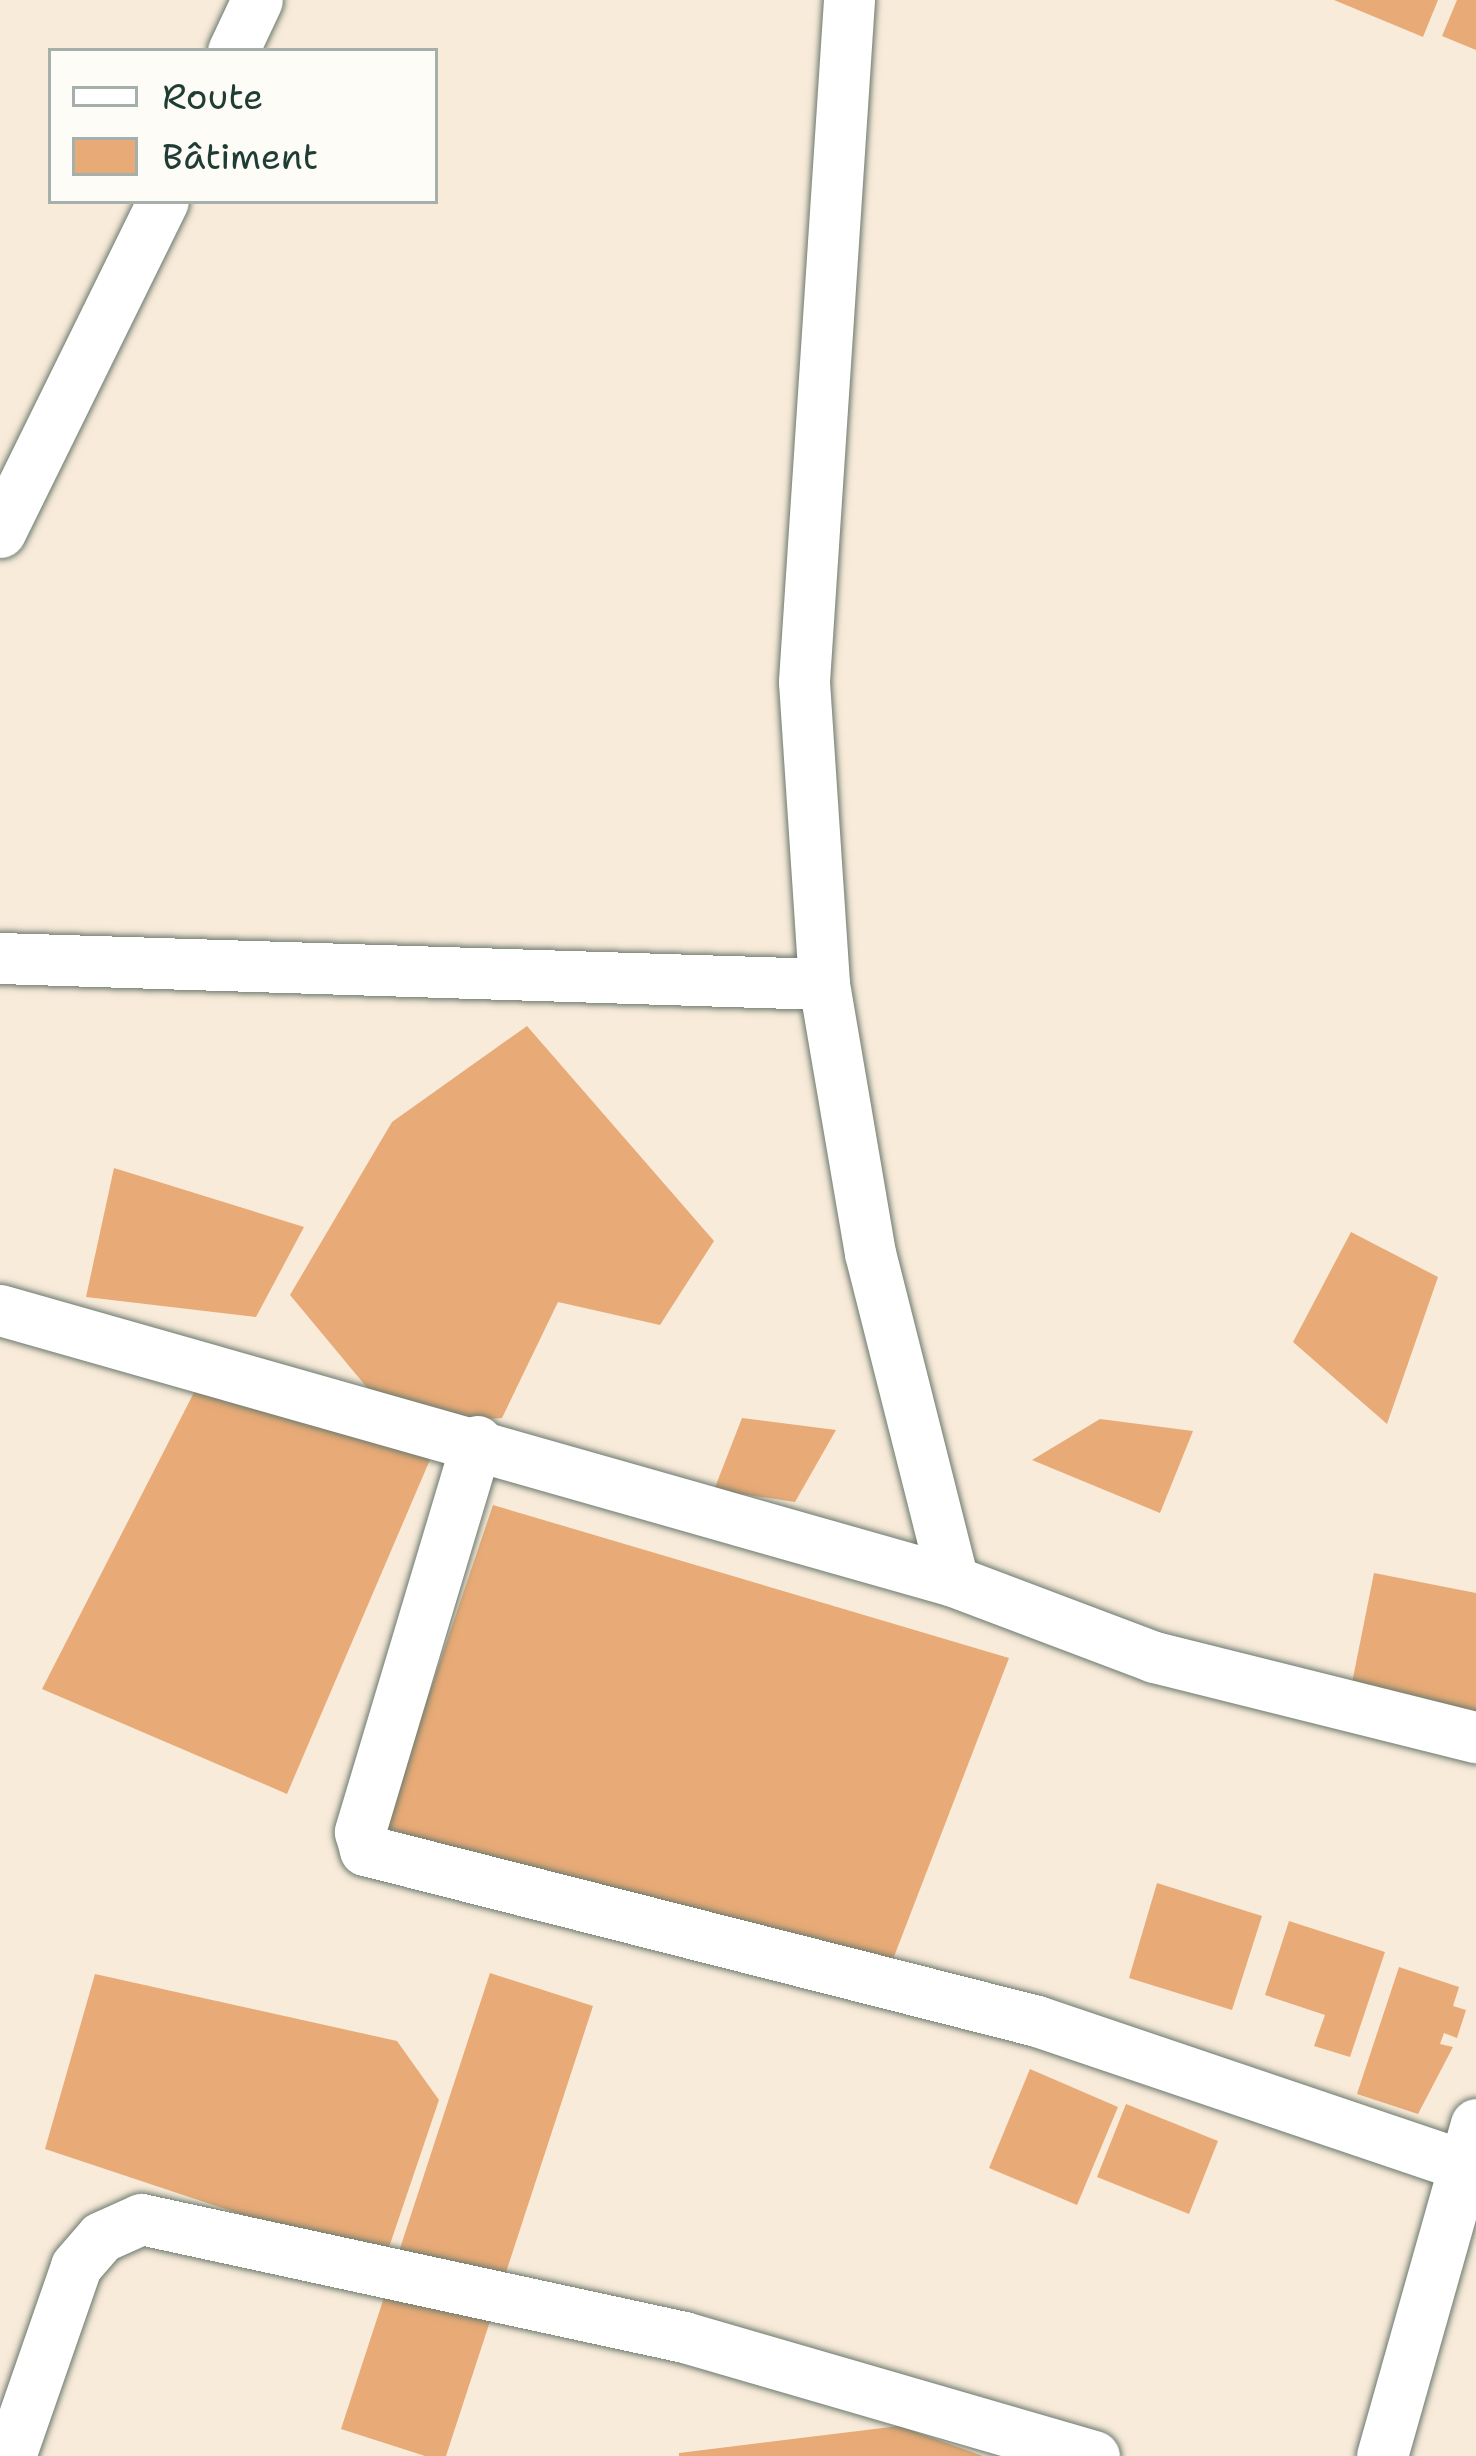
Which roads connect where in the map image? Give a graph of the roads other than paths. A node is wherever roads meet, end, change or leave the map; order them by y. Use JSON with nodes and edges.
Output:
{"nodes":[{"id":1,"x":257,"y":0,"type":"edge"},
{"id":2,"x":849,"y":0,"type":"edge"},
{"id":3,"x":234,"y":48,"type":"edge"},
{"id":4,"x":162,"y":204,"type":"edge"},
{"id":5,"x":0,"y":532,"type":"edge"},
{"id":6,"x":0,"y":958,"type":"edge"},
{"id":7,"x":824,"y":984,"type":"junction"},
{"id":8,"x":0,"y":1310,"type":"edge"},
{"id":9,"x":477,"y":1441,"type":"junction"},
{"id":10,"x":953,"y":1581,"type":"junction"},
{"id":11,"x":1476,"y":1737,"type":"edge"},
{"id":12,"x":1471,"y":2145,"type":"edge"},
{"id":13,"x":10,"y":2456,"type":"edge"},
{"id":14,"x":1094,"y":2456,"type":"edge"},
{"id":15,"x":1382,"y":2456,"type":"edge"}],
"edges":[{"from":1,"to":3,"type":"street"},
{"from":2,"to":7,"type":"street"},
{"from":4,"to":5,"type":"street"},
{"from":6,"to":7,"type":"street"},
{"from":7,"to":10,"type":"street"},
{"from":8,"to":9,"type":"street"},
{"from":9,"to":10,"type":"street"},
{"from":9,"to":12,"type":"street"},
{"from":10,"to":11,"type":"street"},
{"from":12,"to":15,"type":"street"},
{"from":13,"to":14,"type":"street"}]}
